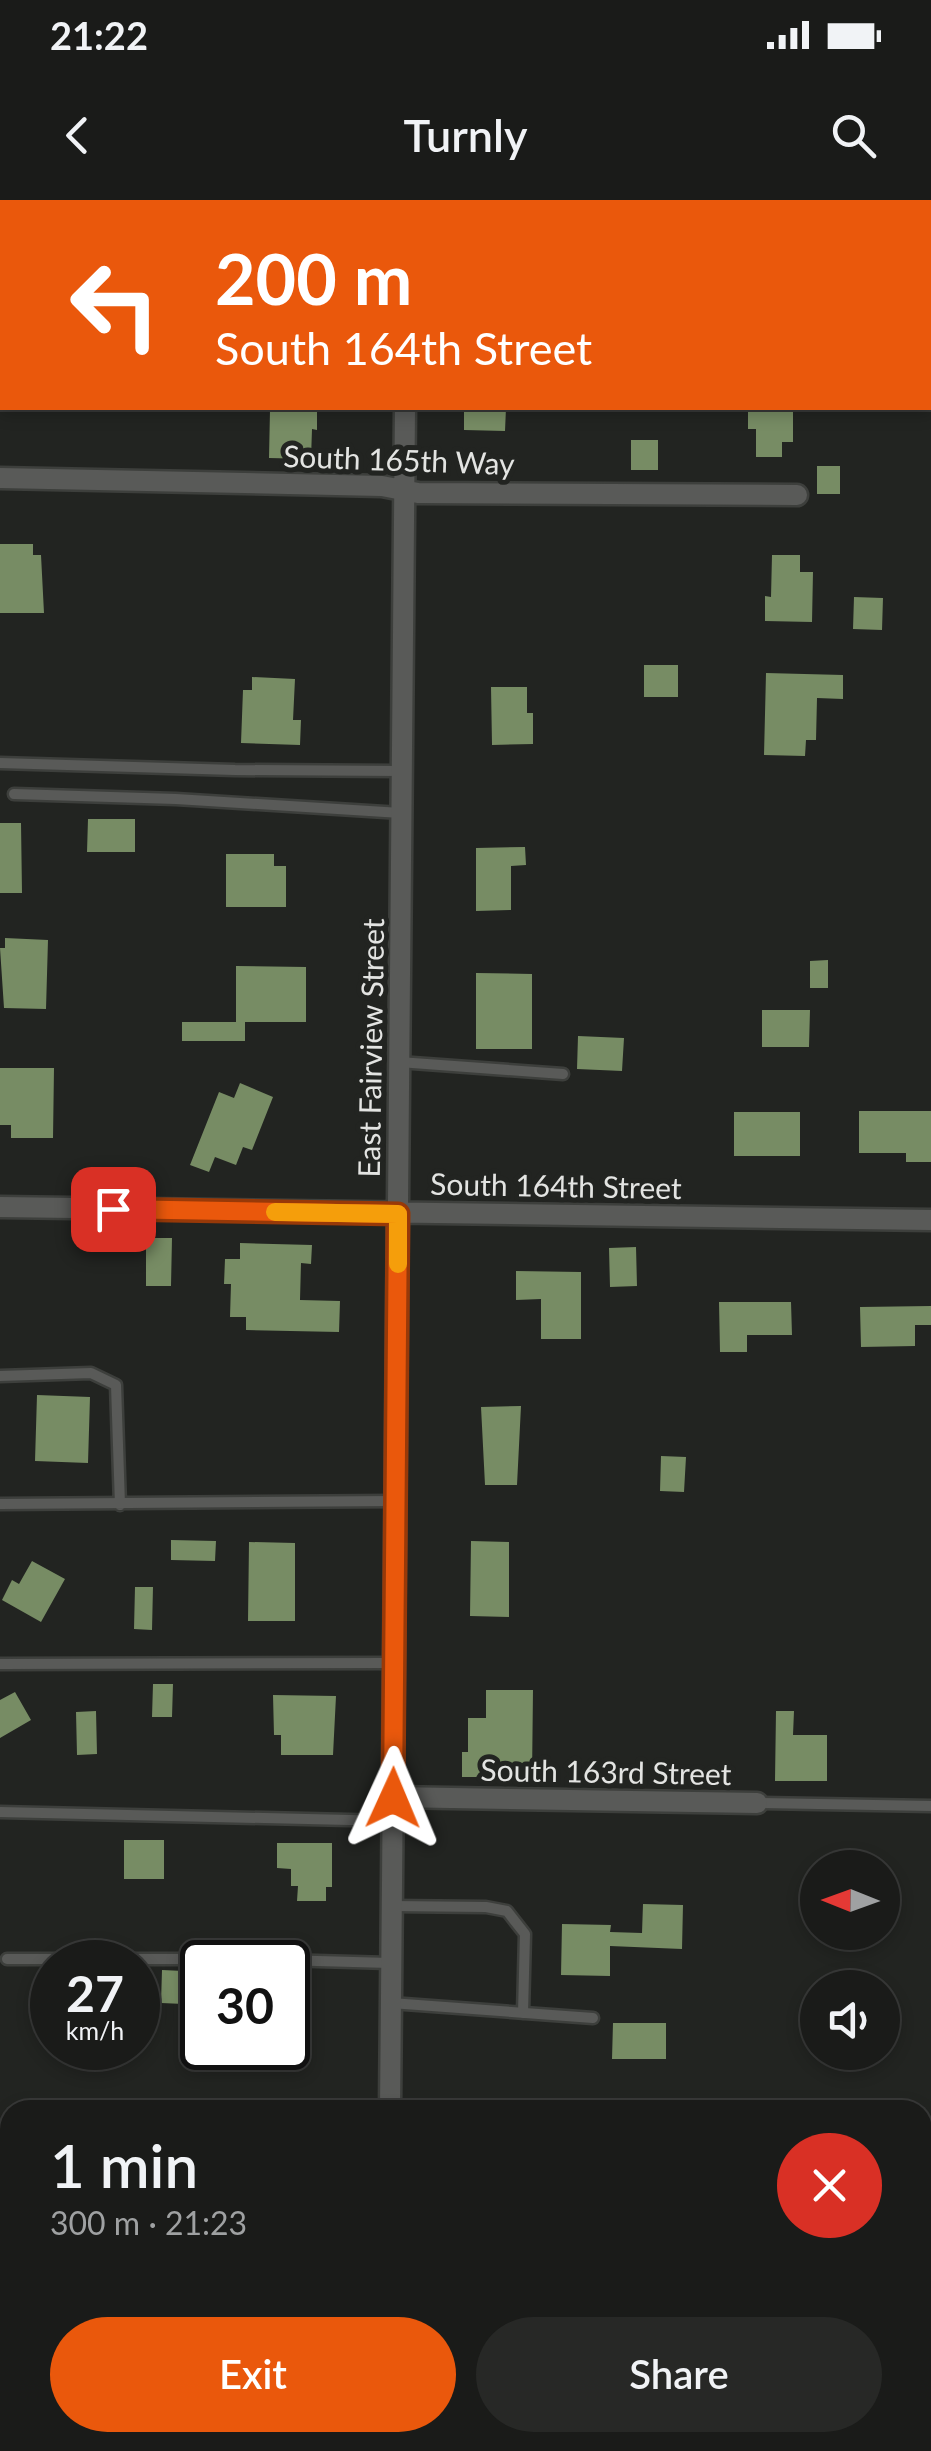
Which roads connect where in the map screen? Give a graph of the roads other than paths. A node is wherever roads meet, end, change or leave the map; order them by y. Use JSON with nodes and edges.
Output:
{"nodes":[{"id":1,"x":404,"y":410,"type":"edge"},
{"id":2,"x":0,"y":478,"type":"edge"},
{"id":3,"x":404,"y":490,"type":"junction"},
{"id":4,"x":796,"y":495,"type":"dead end"},
{"id":5,"x":0,"y":763,"type":"edge"},
{"id":6,"x":402,"y":770,"type":"junction"},
{"id":7,"x":14,"y":794,"type":"dead end"},
{"id":8,"x":402,"y":813,"type":"junction"},
{"id":9,"x":400,"y":1062,"type":"junction"},
{"id":10,"x":563,"y":1074,"type":"dead end"},
{"id":11,"x":0,"y":1207,"type":"edge"},
{"id":12,"x":398,"y":1214,"type":"junction"},
{"id":13,"x":931,"y":1220,"type":"edge"},
{"id":14,"x":0,"y":1376,"type":"edge"},
{"id":15,"x":396,"y":1501,"type":"junction"},
{"id":16,"x":0,"y":1504,"type":"edge"},
{"id":17,"x":120,"y":1505,"type":"junction"},
{"id":18,"x":394,"y":1663,"type":"junction"},
{"id":19,"x":0,"y":1664,"type":"edge"},
{"id":20,"x":393,"y":1798,"type":"junction"},
{"id":21,"x":757,"y":1803,"type":"joint"},
{"id":22,"x":931,"y":1806,"type":"edge"},
{"id":23,"x":0,"y":1812,"type":"edge"},
{"id":24,"x":393,"y":1821,"type":"junction"},
{"id":25,"x":392,"y":1906,"type":"junction"},
{"id":26,"x":7,"y":1959,"type":"dead end"},
{"id":27,"x":392,"y":1963,"type":"junction"},
{"id":28,"x":392,"y":2003,"type":"junction"},
{"id":29,"x":523,"y":2013,"type":"junction"},
{"id":30,"x":594,"y":2018,"type":"dead end"},
{"id":31,"x":390,"y":2100,"type":"edge"}],
"edges":[{"from":1,"to":3,"type":"street","name":"East Fairview Street"},
{"from":2,"to":3,"type":"street","name":"South 165th Way"},
{"from":3,"to":4,"type":"street","name":"South 165th Way"},
{"from":3,"to":6,"type":"street","name":"East Fairview Street"},
{"from":5,"to":6,"type":"lane"},
{"from":6,"to":8,"type":"street","name":"East Fairview Street"},
{"from":7,"to":8,"type":"lane"},
{"from":8,"to":9,"type":"street","name":"East Fairview Street"},
{"from":9,"to":10,"type":"lane"},
{"from":9,"to":12,"type":"street","name":"East Fairview Street"},
{"from":11,"to":12,"type":"street","name":"South 164th Street"},
{"from":12,"to":13,"type":"street","name":"South 164th Street"},
{"from":12,"to":15,"type":"street","name":"East Fairview Street"},
{"from":14,"to":17,"type":"lane"},
{"from":15,"to":17,"type":"lane"},
{"from":15,"to":18,"type":"street","name":"East Fairview Street"},
{"from":16,"to":17,"type":"lane"},
{"from":18,"to":19,"type":"lane"},
{"from":18,"to":20,"type":"street","name":"East Fairview Street"},
{"from":20,"to":21,"type":"street","name":"South 163rd Street"},
{"from":20,"to":24,"type":"street","name":"East Fairview Street"},
{"from":21,"to":22,"type":"lane"},
{"from":23,"to":24,"type":"lane"},
{"from":24,"to":25,"type":"street","name":"East Fairview Street"},
{"from":25,"to":27,"type":"street","name":"East Fairview Street"},
{"from":25,"to":29,"type":"lane"},
{"from":26,"to":27,"type":"lane"},
{"from":27,"to":28,"type":"street","name":"East Fairview Street"},
{"from":28,"to":29,"type":"lane"},
{"from":28,"to":31,"type":"street","name":"East Fairview Street"},
{"from":29,"to":30,"type":"lane"}]}
